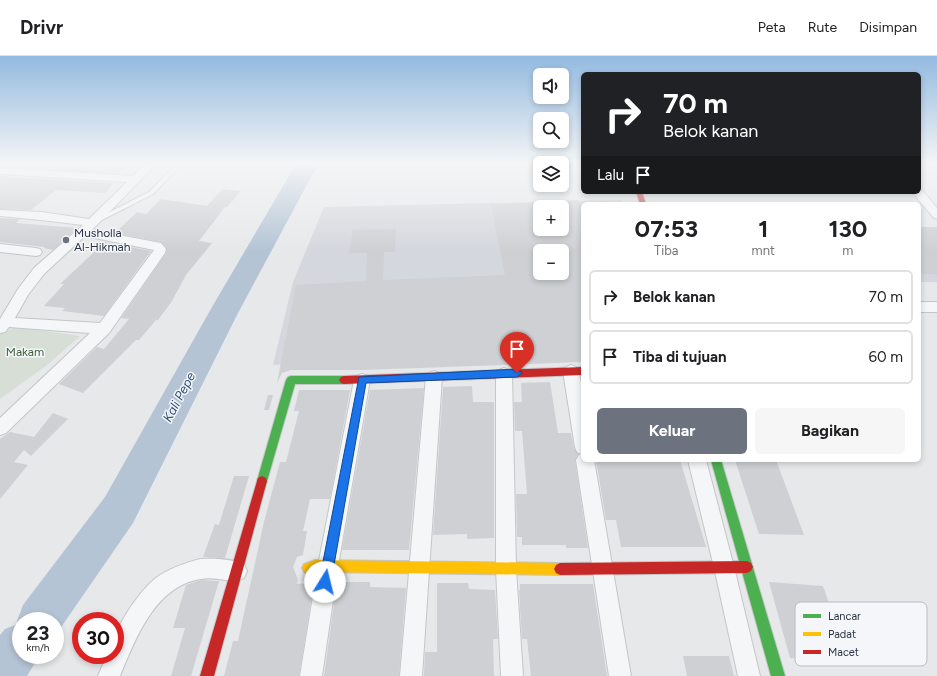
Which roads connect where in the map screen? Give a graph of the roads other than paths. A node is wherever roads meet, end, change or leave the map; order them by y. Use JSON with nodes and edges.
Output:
{"nodes":[{"id":1,"x":122,"y":193,"type":"edge"},
{"id":2,"x":151,"y":193,"type":"edge"},
{"id":3,"x":920,"y":194,"type":"edge"},
{"id":4,"x":0,"y":214,"type":"edge"},
{"id":5,"x":937,"y":215,"type":"edge"},
{"id":6,"x":87,"y":228,"type":"junction"},
{"id":7,"x":0,"y":248,"type":"edge"},
{"id":8,"x":36,"y":252,"type":"dead end"},
{"id":9,"x":921,"y":307,"type":"edge"},
{"id":10,"x":937,"y":307,"type":"edge"},
{"id":11,"x":3,"y":325,"type":"edge"},
{"id":12,"x":104,"y":329,"type":"junction"},
{"id":13,"x":577,"y":371,"type":"edge"},
{"id":14,"x":504,"y":374,"type":"junction"},
{"id":15,"x":434,"y":377,"type":"junction"},
{"id":16,"x":362,"y":380,"type":"junction"},
{"id":17,"x":581,"y":422,"type":"edge"},
{"id":18,"x":0,"y":428,"type":"edge"},
{"id":19,"x":585,"y":462,"type":"edge"},
{"id":20,"x":698,"y":462,"type":"edge"},
{"id":21,"x":717,"y":462,"type":"edge"},
{"id":22,"x":328,"y":566,"type":"junction"},
{"id":23,"x":418,"y":566,"type":"junction"},
{"id":24,"x":724,"y":567,"type":"junction"},
{"id":25,"x":747,"y":567,"type":"junction"},
{"id":26,"x":308,"y":568,"type":"dead end"},
{"id":27,"x":602,"y":568,"type":"junction"},
{"id":28,"x":506,"y":569,"type":"junction"},
{"id":29,"x":237,"y":571,"type":"junction"},
{"id":30,"x":109,"y":676,"type":"edge"},
{"id":31,"x":207,"y":676,"type":"edge"},
{"id":32,"x":311,"y":676,"type":"edge"},
{"id":33,"x":411,"y":676,"type":"edge"},
{"id":34,"x":512,"y":676,"type":"edge"},
{"id":35,"x":620,"y":676,"type":"edge"},
{"id":36,"x":749,"y":676,"type":"edge"},
{"id":37,"x":778,"y":676,"type":"edge"}],
"edges":[{"from":1,"to":6,"type":"street"},
{"from":2,"to":6,"type":"lane"},
{"from":3,"to":5,"type":"street"},
{"from":4,"to":6,"type":"street"},
{"from":6,"to":11,"type":"street"},
{"from":6,"to":12,"type":"street"},
{"from":7,"to":8,"type":"street"},
{"from":9,"to":10,"type":"street"},
{"from":11,"to":12,"type":"street"},
{"from":12,"to":18,"type":"street"},
{"from":13,"to":14,"type":"street"},
{"from":13,"to":17,"type":"street"},
{"from":14,"to":15,"type":"street"},
{"from":14,"to":28,"type":"street"},
{"from":15,"to":16,"type":"street"},
{"from":15,"to":23,"type":"street"},
{"from":16,"to":22,"type":"street"},
{"from":16,"to":29,"type":"street"},
{"from":19,"to":27,"type":"street"},
{"from":20,"to":24,"type":"street"},
{"from":21,"to":25,"type":"street"},
{"from":22,"to":23,"type":"street"},
{"from":22,"to":26,"type":"street"},
{"from":22,"to":32,"type":"street"},
{"from":23,"to":28,"type":"street"},
{"from":23,"to":33,"type":"street"},
{"from":24,"to":25,"type":"street"},
{"from":24,"to":27,"type":"street"},
{"from":24,"to":36,"type":"street"},
{"from":25,"to":37,"type":"street"},
{"from":27,"to":28,"type":"street"},
{"from":27,"to":35,"type":"street"},
{"from":28,"to":34,"type":"street"},
{"from":29,"to":30,"type":"street"},
{"from":29,"to":31,"type":"street"}]}
